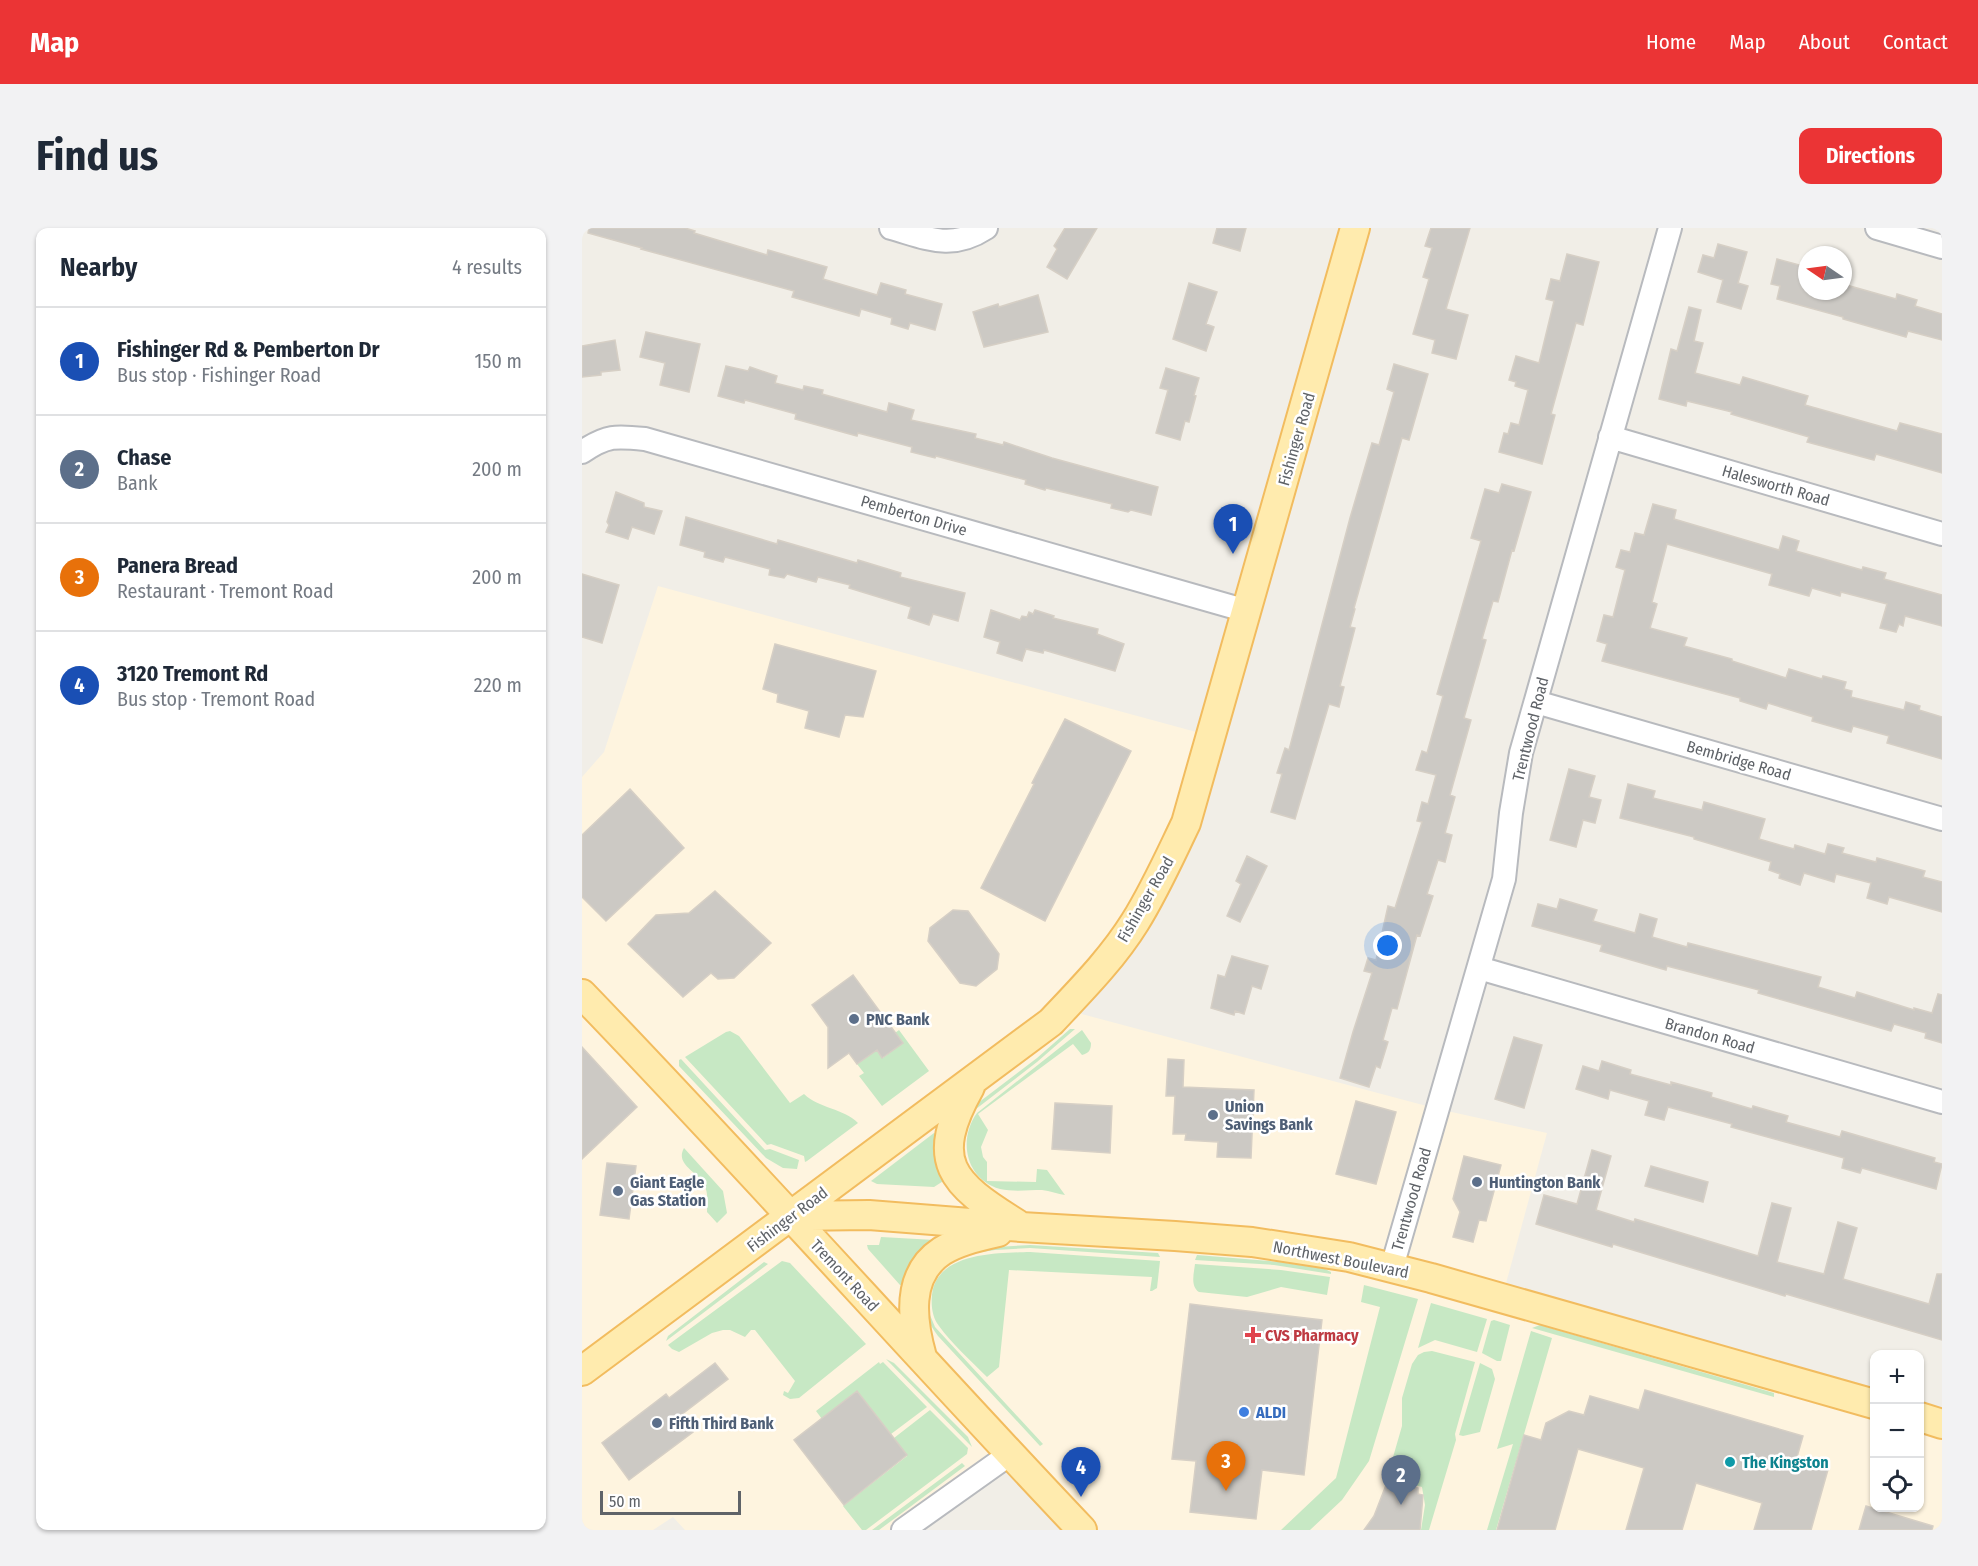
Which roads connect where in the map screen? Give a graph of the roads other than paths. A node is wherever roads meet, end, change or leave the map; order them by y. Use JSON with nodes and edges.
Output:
{"nodes":[{"id":1,"x":891,"y":228,"type":"edge"},
{"id":2,"x":1355,"y":228,"type":"edge"},
{"id":3,"x":1670,"y":228,"type":"edge"},
{"id":4,"x":1877,"y":228,"type":"edge"},
{"id":5,"x":980,"y":232,"type":"edge"},
{"id":6,"x":1942,"y":247,"type":"edge"},
{"id":7,"x":1610,"y":437,"type":"junction"},
{"id":8,"x":582,"y":452,"type":"edge"},
{"id":9,"x":1942,"y":534,"type":"edge"},
{"id":10,"x":1247,"y":610,"type":"junction"},
{"id":11,"x":1536,"y":702,"type":"junction"},
{"id":12,"x":1942,"y":819,"type":"edge"},
{"id":13,"x":1479,"y":968,"type":"junction"},
{"id":14,"x":582,"y":994,"type":"edge"},
{"id":15,"x":973,"y":1081,"type":"junction"},
{"id":16,"x":1942,"y":1102,"type":"edge"},
{"id":17,"x":791,"y":1216,"type":"junction"},
{"id":18,"x":1021,"y":1227,"type":"junction"},
{"id":19,"x":1392,"y":1267,"type":"junction"},
{"id":20,"x":923,"y":1359,"type":"junction"},
{"id":21,"x":582,"y":1371,"type":"edge"},
{"id":22,"x":1870,"y":1403,"type":"edge"},
{"id":23,"x":1924,"y":1418,"type":"edge"},
{"id":24,"x":1942,"y":1424,"type":"edge"},
{"id":25,"x":1010,"y":1454,"type":"junction"},
{"id":26,"x":903,"y":1530,"type":"edge"},
{"id":27,"x":1082,"y":1530,"type":"edge"}],
"edges":[{"from":1,"to":5,"type":"street"},
{"from":2,"to":10,"type":"main road","name":"Fishinger Road"},
{"from":3,"to":7,"type":"street","name":"Trentwood Road"},
{"from":4,"to":6,"type":"street"},
{"from":7,"to":9,"type":"street","name":"Halesworth Road"},
{"from":7,"to":11,"type":"street","name":"Trentwood Road"},
{"from":8,"to":10,"type":"street","name":"Pemberton Drive"},
{"from":10,"to":15,"type":"main road","name":"Fishinger Road"},
{"from":11,"to":12,"type":"street","name":"Bembridge Road"},
{"from":11,"to":13,"type":"street","name":"Trentwood Road"},
{"from":13,"to":16,"type":"street","name":"Brandon Road"},
{"from":13,"to":19,"type":"street","name":"Trentwood Road"},
{"from":14,"to":17,"type":"main road","name":"Tremont Road"},
{"from":15,"to":17,"type":"main road","name":"Fishinger Road"},
{"from":15,"to":18,"type":"main road"},
{"from":17,"to":18,"type":"main road","name":"Northwest Boulevard"},
{"from":17,"to":20,"type":"main road","name":"Tremont Road"},
{"from":17,"to":21,"type":"main road","name":"Fishinger Road"},
{"from":18,"to":19,"type":"main road","name":"Northwest Boulevard"},
{"from":18,"to":20,"type":"main road"},
{"from":19,"to":22,"type":"main road","name":"Northwest Boulevard"},
{"from":20,"to":25,"type":"main road","name":"Tremont Road"},
{"from":23,"to":24,"type":"main road"},
{"from":25,"to":26,"type":"street"},
{"from":25,"to":27,"type":"main road","name":"Tremont Road"}]}
